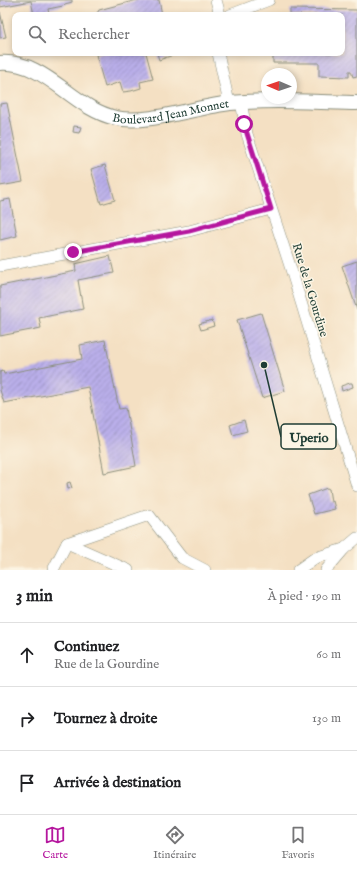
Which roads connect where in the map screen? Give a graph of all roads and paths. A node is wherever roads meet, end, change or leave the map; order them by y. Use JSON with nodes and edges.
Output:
{"nodes":[{"id":1,"x":216,"y":0,"type":"edge"},
{"id":2,"x":269,"y":0,"type":"edge"},
{"id":3,"x":219,"y":12,"type":"edge"},
{"id":4,"x":238,"y":12,"type":"edge"},
{"id":5,"x":219,"y":56,"type":"edge"},
{"id":6,"x":0,"y":63,"type":"edge"},
{"id":7,"x":235,"y":103,"type":"junction"},
{"id":8,"x":357,"y":103,"type":"edge"},
{"id":9,"x":271,"y":209,"type":"junction"},
{"id":10,"x":0,"y":266,"type":"edge"},
{"id":11,"x":357,"y":486,"type":"edge"},
{"id":12,"x":357,"y":538,"type":"edge"},
{"id":13,"x":66,"y":543,"type":"junction"},
{"id":14,"x":344,"y":549,"type":"junction"},
{"id":15,"x":53,"y":570,"type":"edge"},
{"id":16,"x":128,"y":570,"type":"edge"},
{"id":17,"x":205,"y":570,"type":"edge"},
{"id":18,"x":298,"y":570,"type":"edge"},
{"id":19,"x":326,"y":570,"type":"edge"}],
"edges":[{"from":1,"to":3,"type":"street"},
{"from":2,"to":4,"type":"street"},
{"from":5,"to":7,"type":"street","name":"Rue de la Gourdine"},
{"from":6,"to":7,"type":"main road","name":"Boulevard Jean Monnet"},
{"from":7,"to":8,"type":"main road","name":"Boulevard Jean Monnet"},
{"from":7,"to":9,"type":"street","name":"Rue de la Gourdine"},
{"from":9,"to":10,"type":"street"},
{"from":9,"to":11,"type":"street","name":"Rue de la Gourdine"},
{"from":12,"to":14,"type":"street"},
{"from":13,"to":15,"type":"street"},
{"from":13,"to":16,"type":"street"},
{"from":13,"to":17,"type":"street"},
{"from":14,"to":18,"type":"street"},
{"from":14,"to":19,"type":"street"}]}
